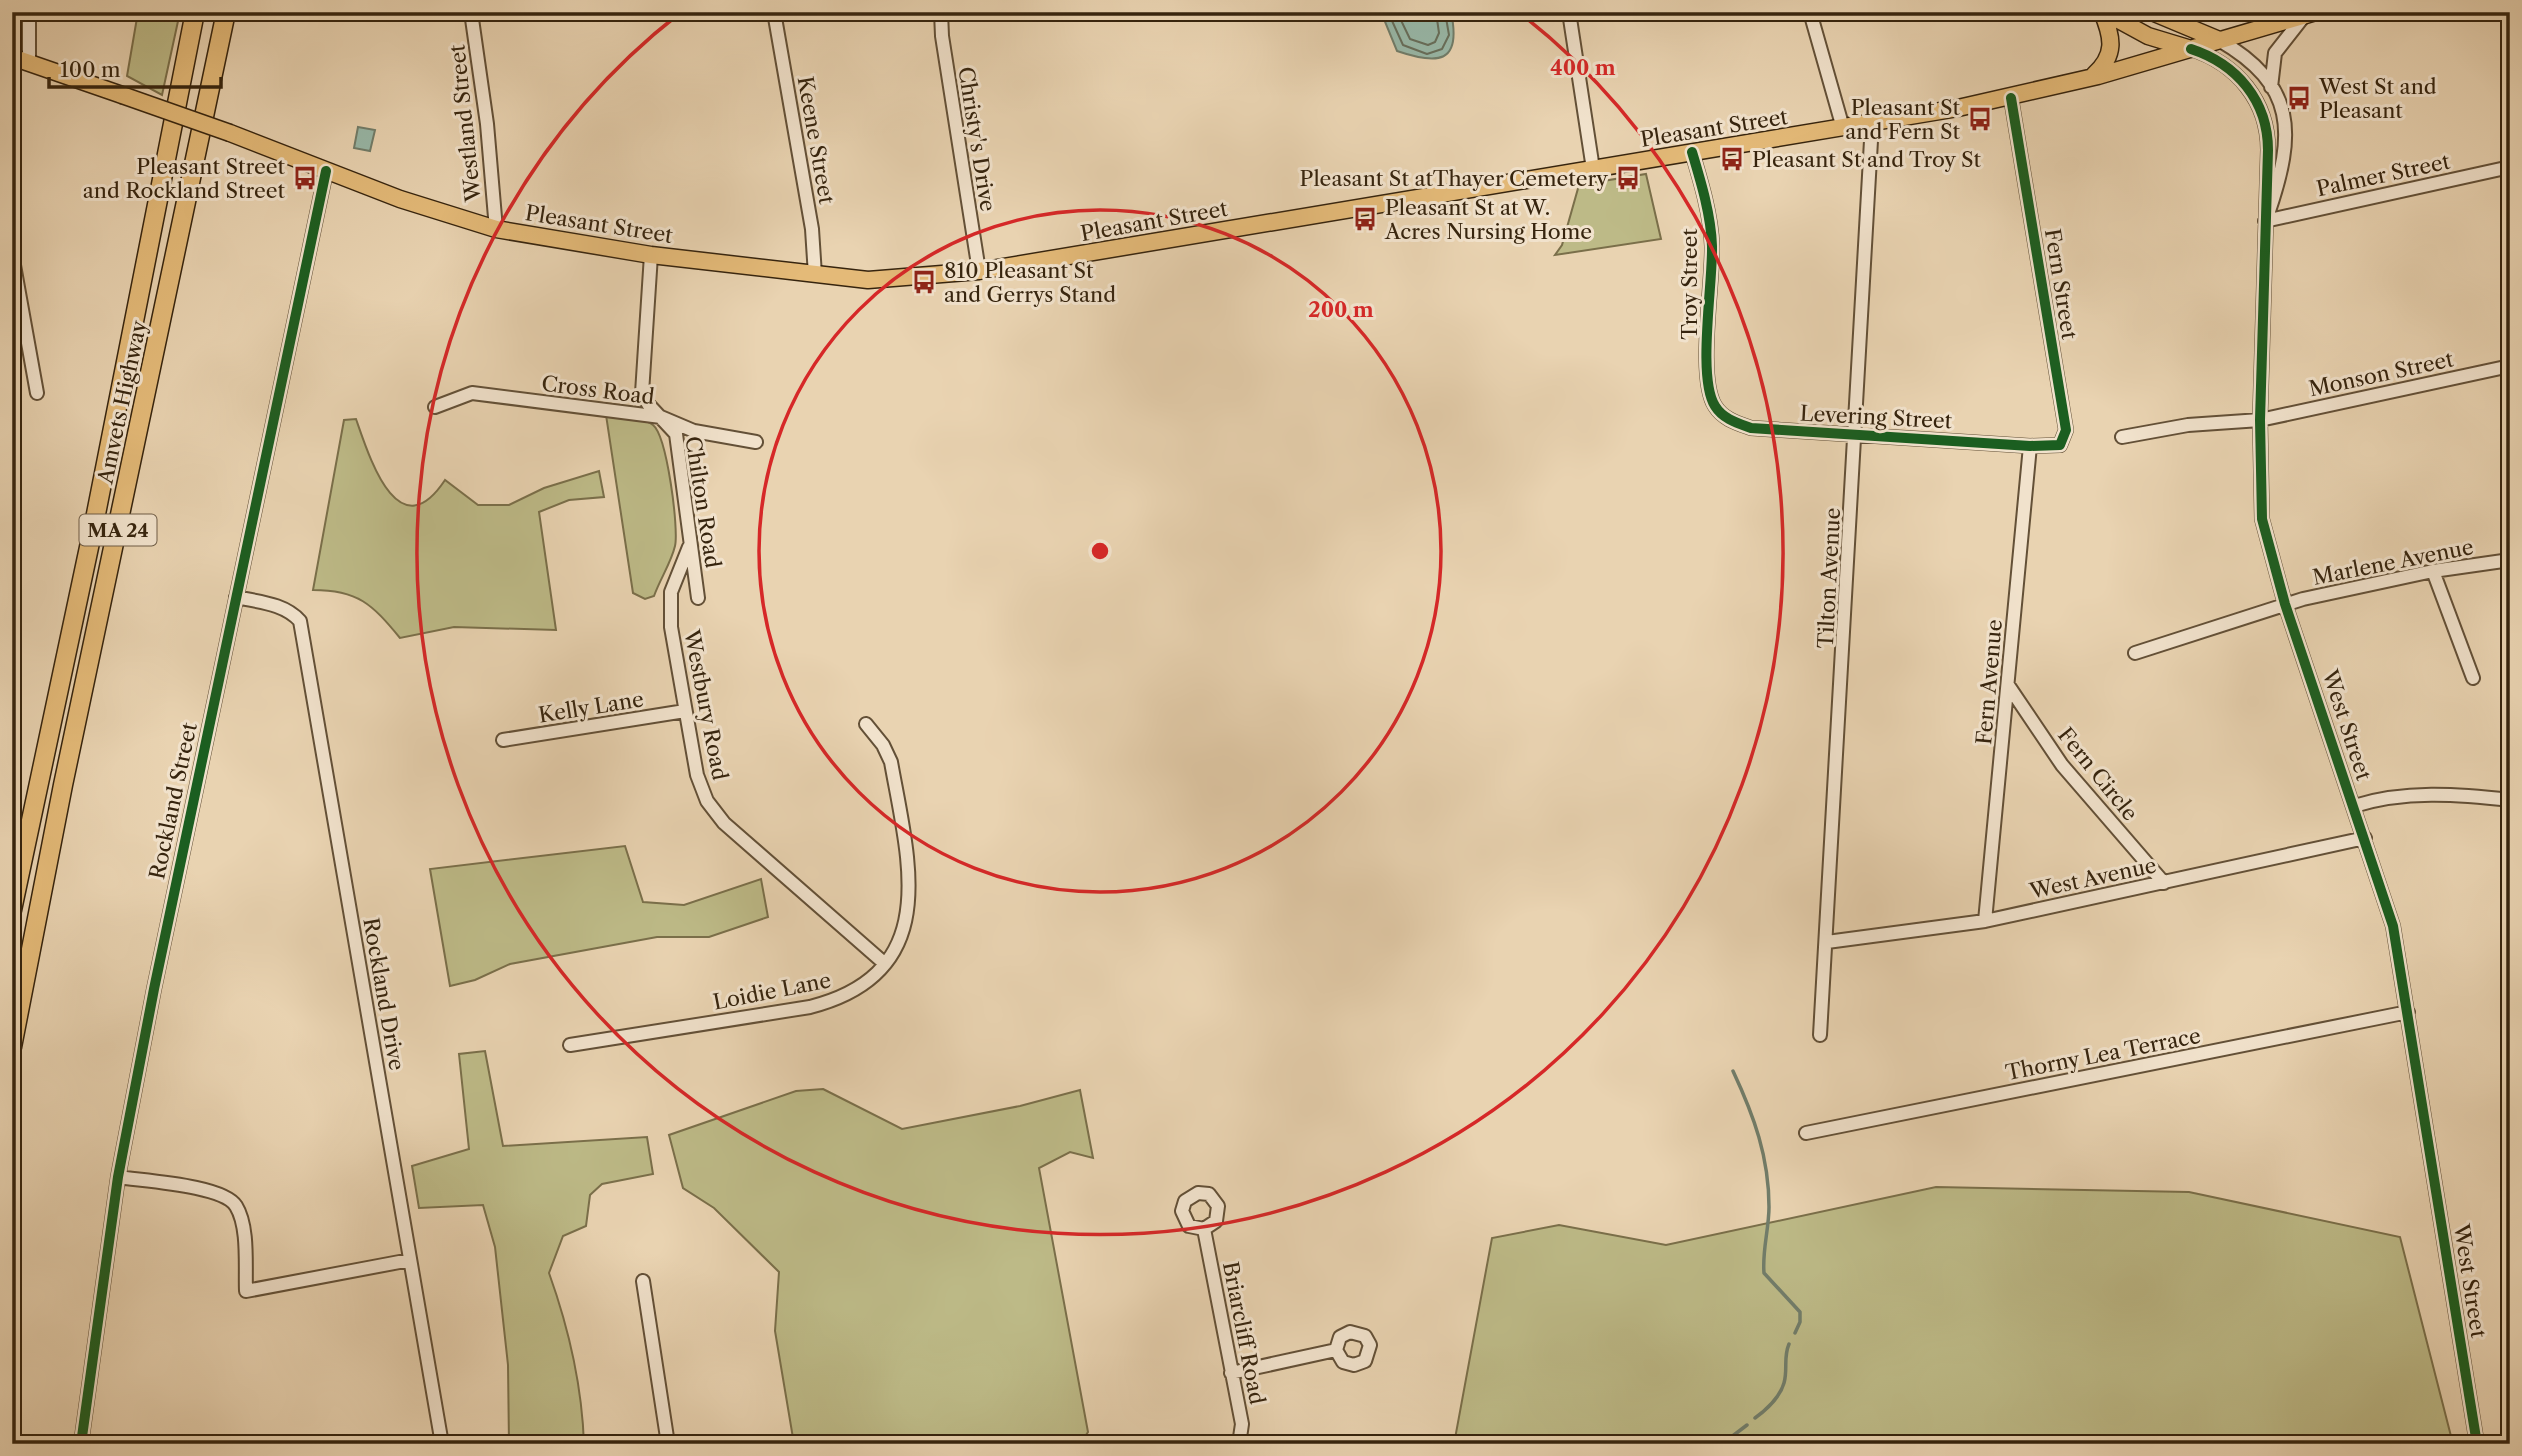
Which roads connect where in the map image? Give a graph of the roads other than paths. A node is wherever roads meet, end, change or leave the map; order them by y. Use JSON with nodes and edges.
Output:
{"nodes":[{"id":1,"x":29,"y":12,"type":"edge"},
{"id":2,"x":195,"y":12,"type":"edge"},
{"id":3,"x":226,"y":12,"type":"edge"},
{"id":4,"x":471,"y":12,"type":"edge"},
{"id":5,"x":774,"y":12,"type":"edge"},
{"id":6,"x":941,"y":12,"type":"edge"},
{"id":7,"x":1569,"y":12,"type":"edge"},
{"id":8,"x":1810,"y":12,"type":"edge"},
{"id":9,"x":2103,"y":12,"type":"edge"},
{"id":10,"x":2152,"y":12,"type":"edge"},
{"id":11,"x":2310,"y":14,"type":"edge"},
{"id":12,"x":2219,"y":40,"type":"junction"},
{"id":13,"x":2191,"y":48,"type":"junction"},
{"id":14,"x":12,"y":57,"type":"edge"},
{"id":15,"x":29,"y":63,"type":"junction"},
{"id":16,"x":2091,"y":78,"type":"junction"},
{"id":17,"x":2271,"y":87,"type":"junction"},
{"id":18,"x":2011,"y":98,"type":"junction"},
{"id":19,"x":1872,"y":123,"type":"junction"},
{"id":20,"x":1843,"y":128,"type":"junction"},
{"id":21,"x":1692,"y":152,"type":"junction"},
{"id":22,"x":2510,"y":167,"type":"edge"},
{"id":23,"x":1593,"y":170,"type":"junction"},
{"id":24,"x":326,"y":171,"type":"junction"},
{"id":25,"x":2265,"y":221,"type":"junction"},
{"id":26,"x":496,"y":229,"type":"junction"},
{"id":27,"x":12,"y":255,"type":"edge"},
{"id":28,"x":651,"y":255,"type":"junction"},
{"id":29,"x":979,"y":271,"type":"junction"},
{"id":30,"x":816,"y":275,"type":"junction"},
{"id":31,"x":2510,"y":366,"type":"edge"},
{"id":32,"x":37,"y":393,"type":"dead end"},
{"id":33,"x":435,"y":407,"type":"dead end"},
{"id":34,"x":1723,"y":414,"type":"joint"},
{"id":35,"x":661,"y":417,"type":"junction"},
{"id":36,"x":2260,"y":420,"type":"junction"},
{"id":37,"x":1857,"y":436,"type":"junction"},
{"id":38,"x":2122,"y":437,"type":"dead end"},
{"id":39,"x":756,"y":442,"type":"dead end"},
{"id":40,"x":2030,"y":446,"type":"junction"},
{"id":41,"x":689,"y":547,"type":"junction"},
{"id":42,"x":2510,"y":560,"type":"edge"},
{"id":43,"x":2433,"y":571,"type":"junction"},
{"id":44,"x":236,"y":597,"type":"junction"},
{"id":45,"x":698,"y":598,"type":"dead end"},
{"id":46,"x":2285,"y":604,"type":"junction"},
{"id":47,"x":2135,"y":653,"type":"dead end"},
{"id":48,"x":2473,"y":678,"type":"dead end"},
{"id":49,"x":2008,"y":685,"type":"junction"},
{"id":50,"x":685,"y":711,"type":"junction"},
{"id":51,"x":866,"y":724,"type":"dead end"},
{"id":52,"x":503,"y":740,"type":"dead end"},
{"id":53,"x":2510,"y":800,"type":"edge"},
{"id":54,"x":2354,"y":806,"type":"junction"},
{"id":55,"x":2365,"y":838,"type":"junction"},
{"id":56,"x":2164,"y":883,"type":"junction"},
{"id":57,"x":12,"y":910,"type":"edge"},
{"id":58,"x":1985,"y":921,"type":"junction"},
{"id":59,"x":1827,"y":942,"type":"junction"},
{"id":60,"x":884,"y":963,"type":"junction"},
{"id":61,"x":2408,"y":1012,"type":"junction"},
{"id":62,"x":1820,"y":1035,"type":"dead end"},
{"id":63,"x":570,"y":1045,"type":"dead end"},
{"id":64,"x":12,"y":1047,"type":"edge"},
{"id":65,"x":1806,"y":1133,"type":"dead end"},
{"id":66,"x":118,"y":1177,"type":"junction"},
{"id":67,"x":1204,"y":1229,"type":"dead end"},
{"id":68,"x":410,"y":1260,"type":"junction"},
{"id":69,"x":643,"y":1281,"type":"dead end"},
{"id":70,"x":1336,"y":1350,"type":"dead end"},
{"id":71,"x":1231,"y":1373,"type":"junction"},
{"id":72,"x":81,"y":1444,"type":"edge"},
{"id":73,"x":442,"y":1444,"type":"edge"},
{"id":74,"x":668,"y":1444,"type":"edge"},
{"id":75,"x":1239,"y":1444,"type":"edge"},
{"id":76,"x":2477,"y":1444,"type":"edge"}],
"edges":[{"from":1,"to":15,"type":"street"},
{"from":2,"to":57,"type":"highway","name":"Amvets Highway","number":"MA 24"},
{"from":3,"to":64,"type":"highway","name":"Amvets Highway","number":"MA 24"},
{"from":4,"to":26,"type":"street","name":"Westland Street"},
{"from":5,"to":30,"type":"street","name":"Keene Street"},
{"from":6,"to":29,"type":"street","name":"Christy's Drive"},
{"from":7,"to":23,"type":"street"},
{"from":8,"to":20,"type":"street"},
{"from":9,"to":13,"type":"main road"},
{"from":9,"to":16,"type":"main road"},
{"from":10,"to":12,"type":"main road"},
{"from":11,"to":12,"type":"main road","name":"Pleasant Street"},
{"from":11,"to":17,"type":"street"},
{"from":12,"to":13,"type":"main road","name":"Pleasant Street"},
{"from":12,"to":17,"type":"street","name":"West Street"},
{"from":13,"to":16,"type":"main road","name":"Pleasant Street"},
{"from":13,"to":25,"type":"street","name":"West Street"},
{"from":14,"to":15,"type":"main road","name":"Pleasant Street"},
{"from":15,"to":24,"type":"main road","name":"Pleasant Street","bridge":true},
{"from":16,"to":18,"type":"main road","name":"Pleasant Street"},
{"from":17,"to":25,"type":"street","name":"West Street"},
{"from":18,"to":19,"type":"main road","name":"Pleasant Street"},
{"from":18,"to":40,"type":"street","name":"Fern Street"},
{"from":19,"to":20,"type":"main road","name":"Pleasant Street"},
{"from":19,"to":37,"type":"street","name":"Tilton Avenue"},
{"from":20,"to":21,"type":"main road","name":"Pleasant Street"},
{"from":21,"to":23,"type":"main road","name":"Pleasant Street"},
{"from":21,"to":34,"type":"street","name":"Troy Street"},
{"from":22,"to":25,"type":"street","name":"Palmer Street"},
{"from":23,"to":29,"type":"main road","name":"Pleasant Street"},
{"from":24,"to":26,"type":"main road","name":"Pleasant Street"},
{"from":24,"to":44,"type":"street","name":"Rockland Street"},
{"from":25,"to":36,"type":"street","name":"West Street"},
{"from":26,"to":28,"type":"main road","name":"Pleasant Street"},
{"from":27,"to":32,"type":"street"},
{"from":28,"to":30,"type":"main road","name":"Pleasant Street"},
{"from":28,"to":35,"type":"street","name":"Chilton Road"},
{"from":29,"to":30,"type":"main road","name":"Pleasant Street"},
{"from":31,"to":36,"type":"street","name":"Monson Street"},
{"from":33,"to":35,"type":"street","name":"Cross Road"},
{"from":34,"to":37,"type":"street","name":"Levering Street"},
{"from":35,"to":39,"type":"street","name":"Cross Road"},
{"from":35,"to":41,"type":"street","name":"Chilton Road"},
{"from":36,"to":38,"type":"street","name":"Monson Street"},
{"from":36,"to":46,"type":"street","name":"West Street"},
{"from":37,"to":40,"type":"street","name":"Levering Street"},
{"from":37,"to":59,"type":"street","name":"Tilton Avenue"},
{"from":40,"to":49,"type":"street","name":"Fern Avenue"},
{"from":41,"to":45,"type":"street","name":"Chilton Road"},
{"from":41,"to":50,"type":"street","name":"Westbury Road"},
{"from":42,"to":43,"type":"street","name":"Marlene Avenue"},
{"from":43,"to":46,"type":"street","name":"Marlene Avenue"},
{"from":43,"to":48,"type":"street"},
{"from":44,"to":66,"type":"street","name":"Rockland Street"},
{"from":44,"to":68,"type":"street","name":"Rockland Drive"},
{"from":46,"to":47,"type":"street","name":"Marlene Avenue"},
{"from":46,"to":54,"type":"street","name":"West Street"},
{"from":49,"to":56,"type":"street","name":"Fern Circle"},
{"from":49,"to":58,"type":"street","name":"Fern Avenue"},
{"from":50,"to":52,"type":"street","name":"Kelly Lane"},
{"from":50,"to":60,"type":"street","name":"Westbury Road"},
{"from":51,"to":60,"type":"street","name":"Loidie Lane"},
{"from":53,"to":54,"type":"street"},
{"from":54,"to":55,"type":"street","name":"West Street"},
{"from":55,"to":56,"type":"street","name":"West Avenue"},
{"from":55,"to":61,"type":"street","name":"West Street"},
{"from":56,"to":58,"type":"street","name":"West Avenue"},
{"from":58,"to":59,"type":"street","name":"West Avenue"},
{"from":59,"to":62,"type":"street","name":"Tilton Avenue"},
{"from":60,"to":63,"type":"street","name":"Loidie Lane"},
{"from":61,"to":65,"type":"street","name":"Thorny Lea Terrace"},
{"from":61,"to":76,"type":"street","name":"West Street"},
{"from":66,"to":68,"type":"street"},
{"from":66,"to":72,"type":"street","name":"Rockland Street"},
{"from":67,"to":71,"type":"street","name":"Briarcliff Road"},
{"from":68,"to":73,"type":"street","name":"Rockland Drive"},
{"from":69,"to":74,"type":"street"},
{"from":70,"to":71,"type":"street"},
{"from":71,"to":75,"type":"street","name":"Briarcliff Road"}]}
